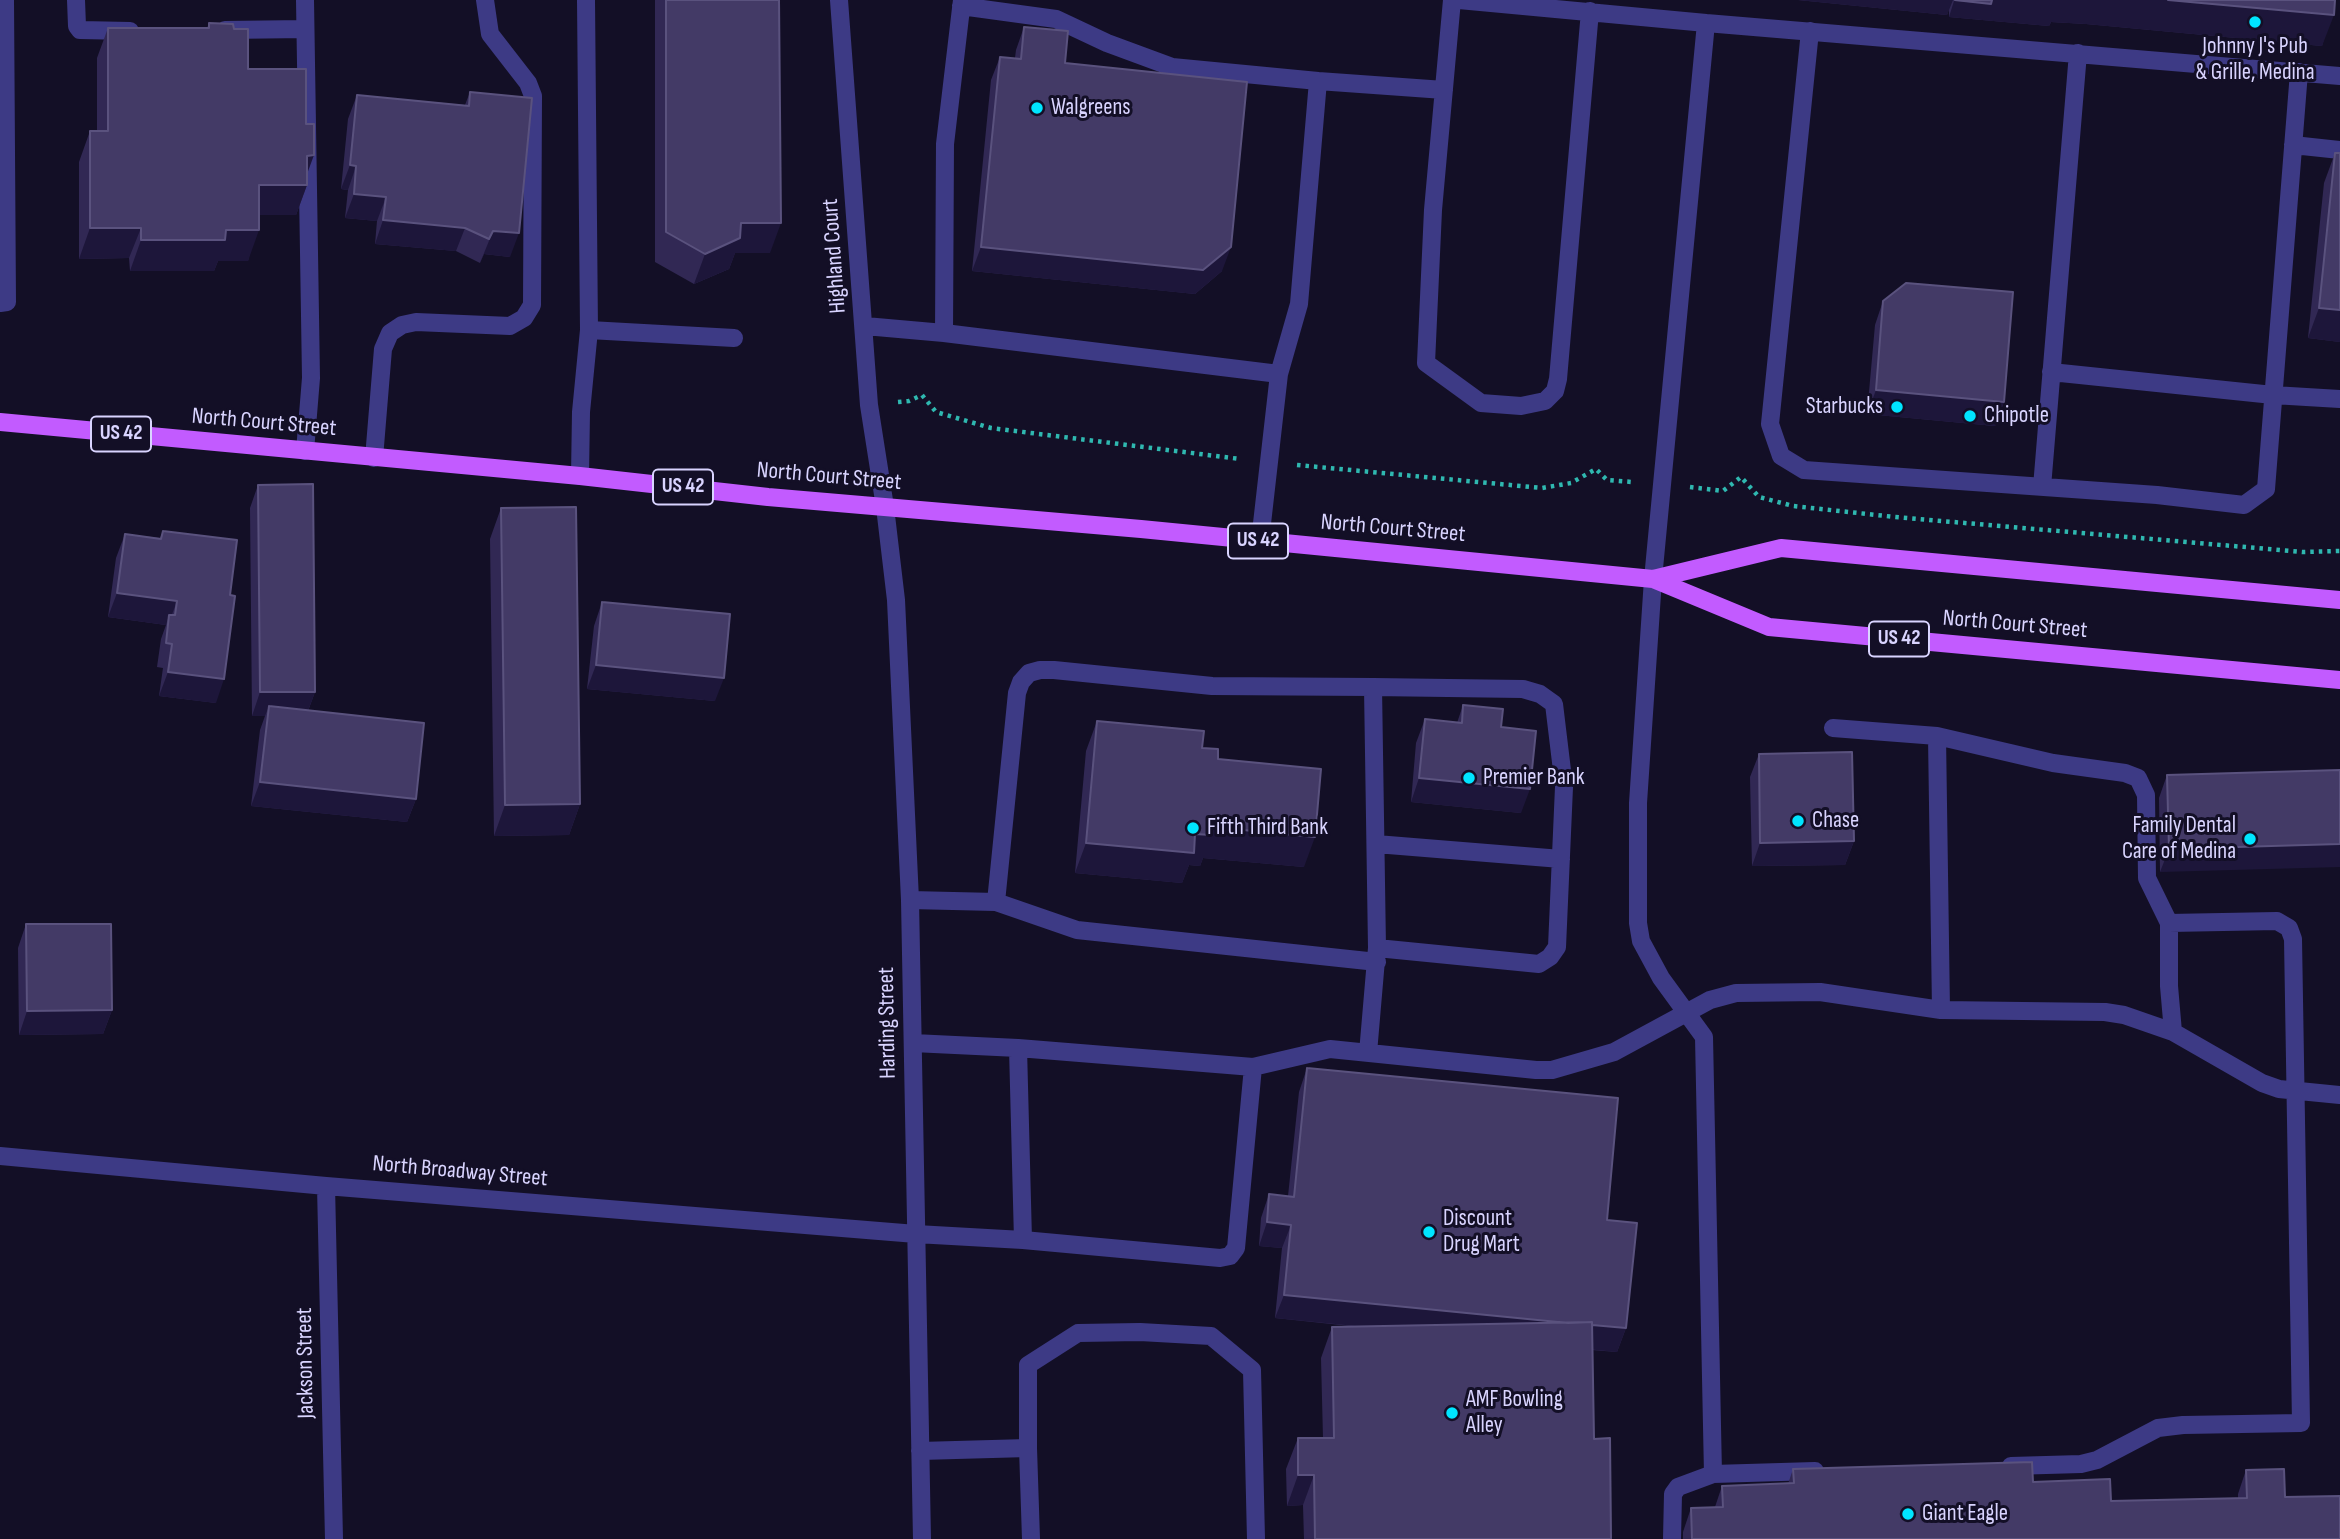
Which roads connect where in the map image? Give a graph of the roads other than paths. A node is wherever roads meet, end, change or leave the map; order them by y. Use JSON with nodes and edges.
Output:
{"nodes":[{"id":1,"x":5,"y":0,"type":"edge"},
{"id":2,"x":76,"y":0,"type":"edge"},
{"id":3,"x":305,"y":0,"type":"edge"},
{"id":4,"x":485,"y":0,"type":"edge"},
{"id":5,"x":586,"y":0,"type":"edge"},
{"id":6,"x":839,"y":0,"type":"edge"},
{"id":7,"x":1452,"y":0,"type":"edge"},
{"id":8,"x":1459,"y":0,"type":"edge"},
{"id":9,"x":961,"y":3,"type":"edge"},
{"id":10,"x":1590,"y":11,"type":"junction"},
{"id":11,"x":1706,"y":23,"type":"junction"},
{"id":12,"x":305,"y":29,"type":"junction"},
{"id":13,"x":208,"y":30,"type":"edge"},
{"id":14,"x":152,"y":31,"type":"edge"},
{"id":15,"x":1810,"y":31,"type":"junction"},
{"id":16,"x":2078,"y":53,"type":"junction"},
{"id":17,"x":2299,"y":72,"type":"junction"},
{"id":18,"x":2340,"y":76,"type":"edge"},
{"id":19,"x":1318,"y":81,"type":"junction"},
{"id":20,"x":1444,"y":90,"type":"junction"},
{"id":21,"x":2293,"y":145,"type":"junction"},
{"id":22,"x":2340,"y":150,"type":"edge"},
{"id":23,"x":0,"y":303,"type":"edge"},
{"id":24,"x":865,"y":326,"type":"junction"},
{"id":25,"x":589,"y":330,"type":"junction"},
{"id":26,"x":944,"y":333,"type":"junction"},
{"id":27,"x":734,"y":338,"type":"dead end"},
{"id":28,"x":2051,"y":372,"type":"junction"},
{"id":29,"x":1279,"y":374,"type":"junction"},
{"id":30,"x":2273,"y":395,"type":"junction"},
{"id":31,"x":2340,"y":399,"type":"edge"},
{"id":32,"x":0,"y":422,"type":"edge"},
{"id":33,"x":305,"y":452,"type":"junction"},
{"id":34,"x":374,"y":458,"type":"junction"},
{"id":35,"x":580,"y":476,"type":"junction"},
{"id":36,"x":2042,"y":487,"type":"junction"},
{"id":37,"x":885,"y":507,"type":"junction"},
{"id":38,"x":1260,"y":541,"type":"junction"},
{"id":39,"x":1653,"y":579,"type":"junction"},
{"id":40,"x":2340,"y":600,"type":"edge"},
{"id":41,"x":2340,"y":680,"type":"edge"},
{"id":42,"x":1373,"y":687,"type":"junction"},
{"id":43,"x":1833,"y":728,"type":"dead end"},
{"id":44,"x":1937,"y":736,"type":"junction"},
{"id":45,"x":1376,"y":844,"type":"junction"},
{"id":46,"x":1561,"y":859,"type":"junction"},
{"id":47,"x":910,"y":900,"type":"junction"},
{"id":48,"x":996,"y":902,"type":"junction"},
{"id":49,"x":2169,"y":923,"type":"junction"},
{"id":50,"x":1377,"y":955,"type":"junction"},
{"id":51,"x":1941,"y":1010,"type":"junction"},
{"id":52,"x":1686,"y":1014,"type":"junction"},
{"id":53,"x":2173,"y":1032,"type":"junction"},
{"id":54,"x":913,"y":1043,"type":"junction"},
{"id":55,"x":1018,"y":1048,"type":"junction"},
{"id":56,"x":1368,"y":1053,"type":"junction"},
{"id":57,"x":1253,"y":1067,"type":"junction"},
{"id":58,"x":2295,"y":1091,"type":"junction"},
{"id":59,"x":2340,"y":1095,"type":"edge"},
{"id":60,"x":0,"y":1156,"type":"edge"},
{"id":61,"x":326,"y":1186,"type":"junction"},
{"id":62,"x":916,"y":1234,"type":"junction"},
{"id":63,"x":1023,"y":1240,"type":"junction"},
{"id":64,"x":1028,"y":1448,"type":"junction"},
{"id":65,"x":920,"y":1451,"type":"junction"},
{"id":66,"x":1990,"y":1467,"type":"edge"},
{"id":67,"x":1833,"y":1470,"type":"edge"},
{"id":68,"x":1713,"y":1474,"type":"junction"},
{"id":69,"x":334,"y":1539,"type":"edge"},
{"id":70,"x":922,"y":1539,"type":"edge"},
{"id":71,"x":1031,"y":1539,"type":"edge"},
{"id":72,"x":1256,"y":1539,"type":"edge"},
{"id":73,"x":1672,"y":1539,"type":"edge"}],
"edges":[{"from":1,"to":23,"type":"street"},
{"from":2,"to":14,"type":"street"},
{"from":3,"to":12,"type":"street"},
{"from":4,"to":34,"type":"street"},
{"from":5,"to":25,"type":"street"},
{"from":6,"to":24,"type":"street","name":"Highland Court"},
{"from":7,"to":20,"type":"street"},
{"from":8,"to":10,"type":"street"},
{"from":9,"to":19,"type":"street"},
{"from":9,"to":26,"type":"street"},
{"from":10,"to":11,"type":"street"},
{"from":10,"to":20,"type":"street"},
{"from":11,"to":15,"type":"street"},
{"from":11,"to":39,"type":"street"},
{"from":12,"to":13,"type":"street"},
{"from":12,"to":33,"type":"street"},
{"from":15,"to":16,"type":"street"},
{"from":15,"to":36,"type":"street"},
{"from":16,"to":17,"type":"street"},
{"from":16,"to":28,"type":"street"},
{"from":17,"to":18,"type":"street"},
{"from":17,"to":21,"type":"street"},
{"from":19,"to":20,"type":"street"},
{"from":19,"to":29,"type":"street"},
{"from":21,"to":22,"type":"street"},
{"from":21,"to":30,"type":"street"},
{"from":24,"to":26,"type":"street"},
{"from":24,"to":37,"type":"street","name":"Highland Court"},
{"from":25,"to":27,"type":"street"},
{"from":25,"to":35,"type":"street"},
{"from":26,"to":29,"type":"street"},
{"from":28,"to":30,"type":"street"},
{"from":28,"to":36,"type":"street"},
{"from":29,"to":38,"type":"street"},
{"from":30,"to":31,"type":"street"},
{"from":30,"to":36,"type":"street"},
{"from":32,"to":33,"type":"main road","name":"North Court Street","number":"US 42"},
{"from":33,"to":34,"type":"main road","name":"North Court Street","number":"US 42"},
{"from":34,"to":35,"type":"main road","name":"North Court Street","number":"US 42"},
{"from":35,"to":37,"type":"main road","name":"North Court Street","number":"US 42"},
{"from":37,"to":38,"type":"main road","name":"North Court Street","number":"US 42"},
{"from":37,"to":47,"type":"street","name":"Harding Street"},
{"from":38,"to":39,"type":"main road","name":"North Court Street","number":"US 42"},
{"from":39,"to":40,"type":"main road","name":"North Court Street","number":"US 42"},
{"from":39,"to":41,"type":"main road","name":"North Court Street","number":"US 42"},
{"from":39,"to":52,"type":"street"},
{"from":42,"to":45,"type":"street"},
{"from":42,"to":46,"type":"street"},
{"from":42,"to":48,"type":"street"},
{"from":43,"to":44,"type":"street"},
{"from":44,"to":49,"type":"street"},
{"from":44,"to":51,"type":"street"},
{"from":45,"to":46,"type":"street"},
{"from":45,"to":50,"type":"street"},
{"from":46,"to":50,"type":"street"},
{"from":47,"to":48,"type":"street"},
{"from":47,"to":54,"type":"street","name":"Harding Street"},
{"from":48,"to":50,"type":"street"},
{"from":49,"to":53,"type":"street"},
{"from":49,"to":58,"type":"street"},
{"from":50,"to":56,"type":"street"},
{"from":51,"to":52,"type":"street"},
{"from":51,"to":53,"type":"street"},
{"from":52,"to":56,"type":"street"},
{"from":52,"to":68,"type":"street"},
{"from":53,"to":58,"type":"street"},
{"from":54,"to":55,"type":"street"},
{"from":54,"to":62,"type":"street","name":"Harding Street"},
{"from":55,"to":57,"type":"street"},
{"from":55,"to":63,"type":"street"},
{"from":56,"to":57,"type":"street"},
{"from":57,"to":63,"type":"street","name":"North Broadway Street"},
{"from":58,"to":59,"type":"street"},
{"from":58,"to":66,"type":"street"},
{"from":60,"to":61,"type":"street","name":"North Broadway Street"},
{"from":61,"to":62,"type":"street","name":"North Broadway Street"},
{"from":61,"to":69,"type":"street","name":"Jackson Street"},
{"from":62,"to":63,"type":"street","name":"North Broadway Street"},
{"from":62,"to":65,"type":"street","name":"Harding Street"},
{"from":64,"to":65,"type":"street"},
{"from":64,"to":71,"type":"street"},
{"from":64,"to":72,"type":"street"},
{"from":65,"to":70,"type":"street","name":"Harding Street"},
{"from":67,"to":68,"type":"street"},
{"from":68,"to":73,"type":"street"}]}
